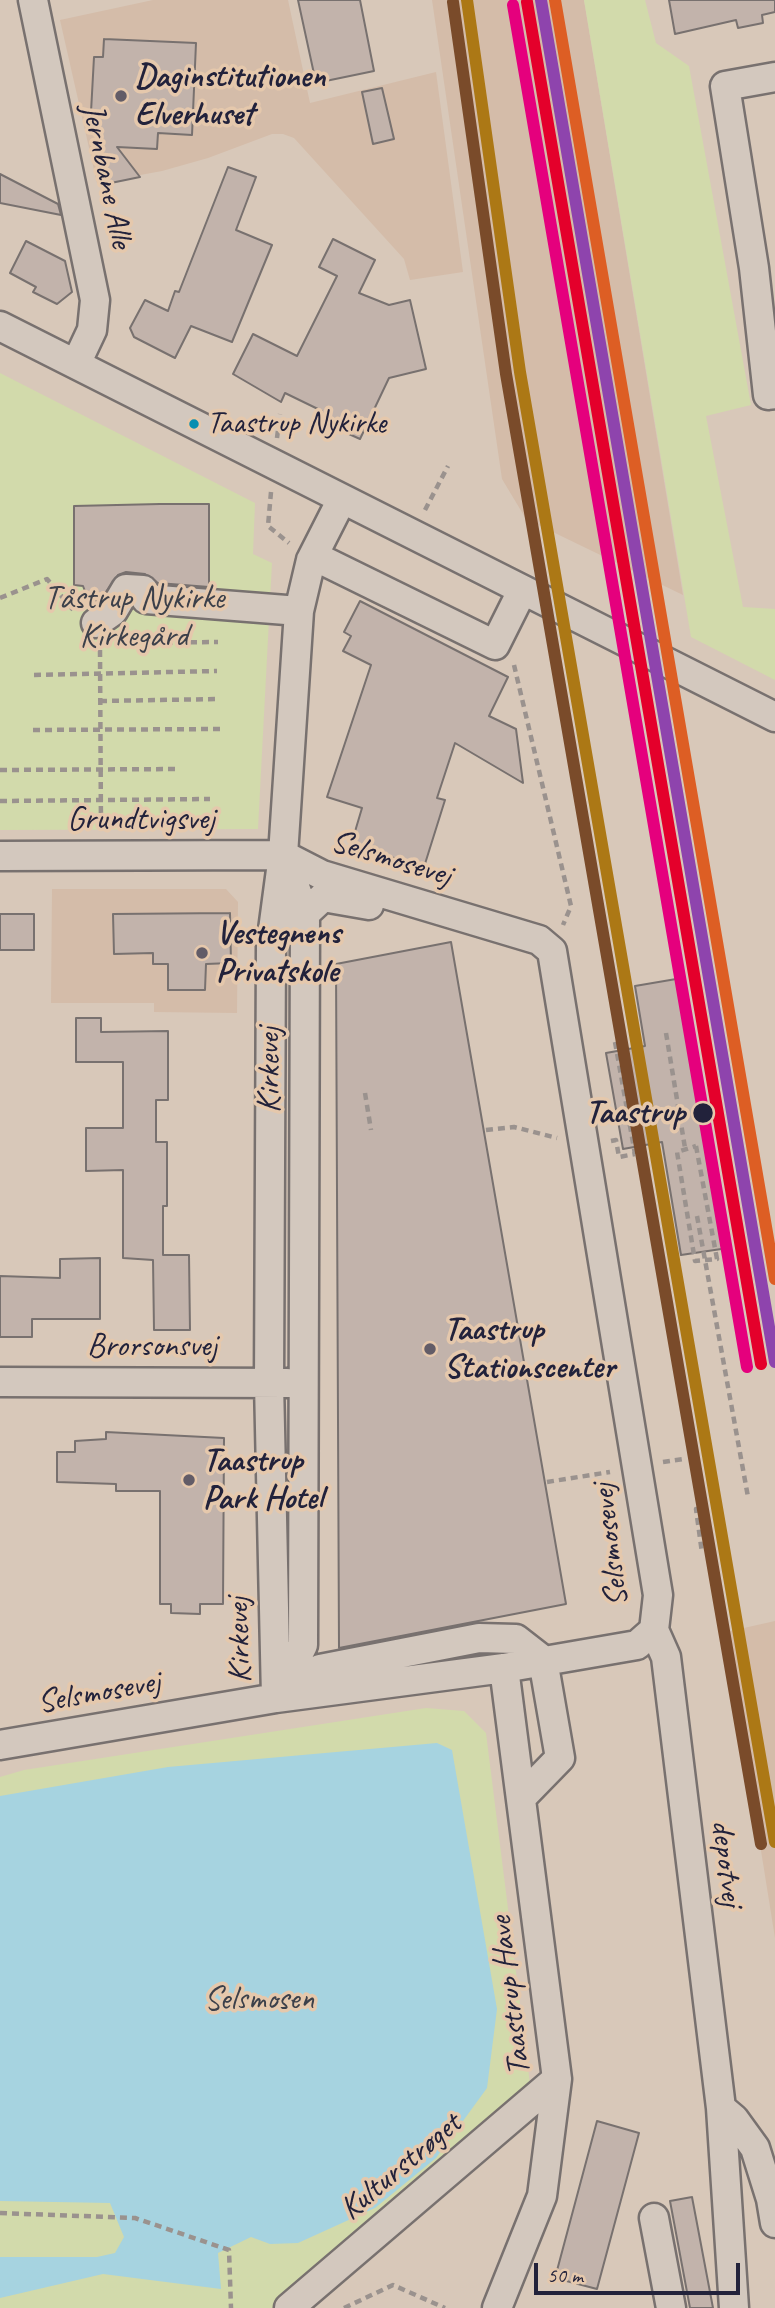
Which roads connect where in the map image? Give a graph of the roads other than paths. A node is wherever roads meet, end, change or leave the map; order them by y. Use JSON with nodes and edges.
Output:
{"nodes":[{"id":1,"x":33,"y":0,"type":"edge"},
{"id":2,"x":775,"y":77,"type":"edge"},
{"id":3,"x":0,"y":326,"type":"edge"},
{"id":4,"x":76,"y":364,"type":"junction"},
{"id":5,"x":775,"y":394,"type":"edge"},
{"id":6,"x":342,"y":499,"type":"junction"},
{"id":7,"x":311,"y":560,"type":"junction"},
{"id":8,"x":522,"y":591,"type":"junction"},
{"id":9,"x":299,"y":611,"type":"junction"},
{"id":10,"x":98,"y":633,"type":"road end"},
{"id":11,"x":775,"y":717,"type":"edge"},
{"id":12,"x":283,"y":855,"type":"junction"},
{"id":13,"x":0,"y":856,"type":"edge"},
{"id":14,"x":305,"y":914,"type":"junction"},
{"id":15,"x":482,"y":923,"type":"junction"},
{"id":16,"x":271,"y":945,"type":"junction"},
{"id":17,"x":0,"y":1382,"type":"edge"},
{"id":18,"x":304,"y":1382,"type":"junction"},
{"id":19,"x":269,"y":1383,"type":"junction"},
{"id":20,"x":654,"y":1630,"type":"junction"},
{"id":21,"x":542,"y":1661,"type":"junction"},
{"id":22,"x":504,"y":1668,"type":"junction"},
{"id":23,"x":276,"y":1698,"type":"junction"},
{"id":24,"x":0,"y":1745,"type":"edge"},
{"id":25,"x":523,"y":1796,"type":"junction"},
{"id":26,"x":557,"y":2079,"type":"junction"},
{"id":27,"x":721,"y":2108,"type":"junction"},
{"id":28,"x":654,"y":2218,"type":"dead end"},
{"id":29,"x":775,"y":2223,"type":"edge"},
{"id":30,"x":289,"y":2308,"type":"edge"},
{"id":31,"x":497,"y":2308,"type":"edge"},
{"id":32,"x":671,"y":2308,"type":"edge"},
{"id":33,"x":734,"y":2308,"type":"edge"}],
"edges":[{"from":1,"to":4,"type":"street","name":"Jernbane Alle"},
{"from":2,"to":5,"type":"street"},
{"from":3,"to":4,"type":"street"},
{"from":4,"to":6,"type":"street"},
{"from":6,"to":7,"type":"street","name":"Kirkevej"},
{"from":6,"to":8,"type":"street"},
{"from":7,"to":8,"type":"street"},
{"from":7,"to":9,"type":"street","name":"Kirkevej"},
{"from":8,"to":11,"type":"street"},
{"from":9,"to":10,"type":"street"},
{"from":9,"to":12,"type":"street","name":"Kirkevej"},
{"from":12,"to":13,"type":"street","name":"Grundtvigsvej"},
{"from":12,"to":14,"type":"street","name":"Kirkevej"},
{"from":12,"to":15,"type":"street","name":"Selsmosevej"},
{"from":12,"to":16,"type":"street","name":"Kirkevej"},
{"from":14,"to":15,"type":"street","name":"Selsmosevej"},
{"from":14,"to":16,"type":"street","name":"Selsmosevej"},
{"from":14,"to":18,"type":"street","name":"Kirkevej"},
{"from":15,"to":20,"type":"street","name":"Selsmosevej"},
{"from":16,"to":19,"type":"street","name":"Kirkevej"},
{"from":17,"to":19,"type":"street","name":"Brorsonsvej"},
{"from":18,"to":19,"type":"street","name":"Brorsonsvej"},
{"from":18,"to":23,"type":"street","name":"Kirkevej"},
{"from":19,"to":23,"type":"street","name":"Kirkevej"},
{"from":20,"to":21,"type":"street","name":"Selsmosevej"},
{"from":20,"to":27,"type":"street","name":"depotvej"},
{"from":21,"to":22,"type":"street","name":"Selsmosevej"},
{"from":21,"to":23,"type":"street"},
{"from":21,"to":25,"type":"street"},
{"from":22,"to":23,"type":"street","name":"Selsmosevej"},
{"from":22,"to":25,"type":"street","name":"Taastrup Have"},
{"from":23,"to":24,"type":"street","name":"Selsmosevej"},
{"from":25,"to":26,"type":"street","name":"Taastrup Have"},
{"from":26,"to":30,"type":"street","name":"Kulturstrøget"},
{"from":26,"to":31,"type":"street","name":"Taastrup Have"},
{"from":27,"to":29,"type":"street"},
{"from":27,"to":33,"type":"street","name":"depotvej"},
{"from":28,"to":32,"type":"street"}]}
